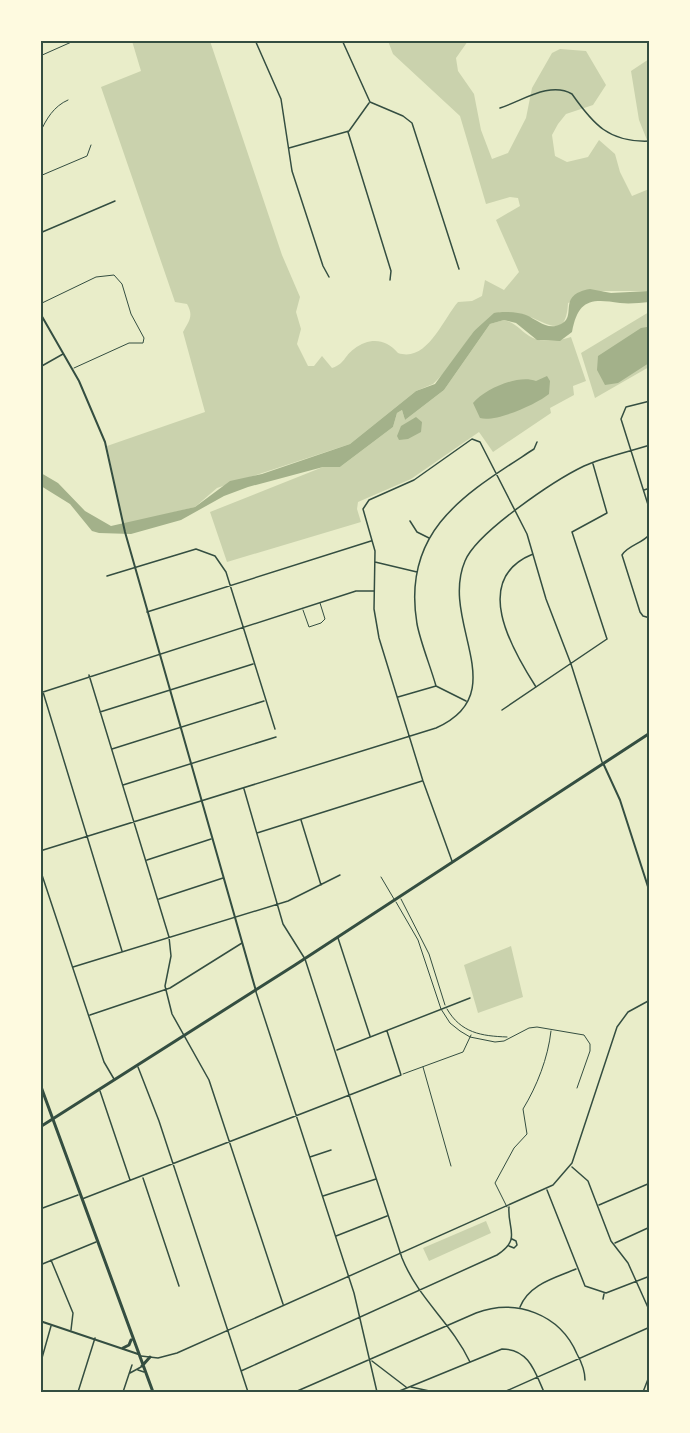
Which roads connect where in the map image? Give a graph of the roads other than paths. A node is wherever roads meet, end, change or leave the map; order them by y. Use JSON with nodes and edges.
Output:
{"nodes":[{"id":1,"x":76,"y":40,"type":"edge"},
{"id":2,"x":255,"y":40,"type":"edge"},
{"id":3,"x":342,"y":40,"type":"edge"},
{"id":4,"x":40,"y":56,"type":"edge"},
{"id":5,"x":68,"y":100,"type":"dead end"},
{"id":6,"x":370,"y":102,"type":"junction"},
{"id":7,"x":500,"y":108,"type":"dead end"},
{"id":8,"x":348,"y":132,"type":"junction"},
{"id":9,"x":40,"y":133,"type":"edge"},
{"id":10,"x":650,"y":141,"type":"edge"},
{"id":11,"x":91,"y":145,"type":"dead end"},
{"id":12,"x":288,"y":148,"type":"junction"},
{"id":13,"x":40,"y":176,"type":"edge"},
{"id":14,"x":115,"y":201,"type":"dead end"},
{"id":15,"x":40,"y":233,"type":"edge"},
{"id":16,"x":459,"y":268,"type":"dead end"},
{"id":17,"x":329,"y":277,"type":"dead end"},
{"id":18,"x":390,"y":280,"type":"dead end"},
{"id":19,"x":40,"y":304,"type":"edge"},
{"id":20,"x":40,"y":313,"type":"edge"},
{"id":21,"x":64,"y":354,"type":"junction"},
{"id":22,"x":40,"y":367,"type":"edge"},
{"id":23,"x":73,"y":369,"type":"junction"},
{"id":24,"x":650,"y":400,"type":"edge"},
{"id":25,"x":537,"y":442,"type":"dead end"},
{"id":26,"x":650,"y":445,"type":"edge"},
{"id":27,"x":630,"y":451,"type":"junction"},
{"id":28,"x":593,"y":463,"type":"junction"},
{"id":29,"x":497,"y":473,"type":"junction"},
{"id":30,"x":650,"y":488,"type":"edge"},
{"id":31,"x":643,"y":490,"type":"junction"},
{"id":32,"x":517,"y":510,"type":"junction"},
{"id":33,"x":650,"y":511,"type":"edge"},
{"id":34,"x":410,"y":521,"type":"dead end"},
{"id":35,"x":568,"y":531,"type":"dead end"},
{"id":36,"x":572,"y":532,"type":"junction"},
{"id":37,"x":650,"y":534,"type":"edge"},
{"id":38,"x":429,"y":539,"type":"junction"},
{"id":39,"x":372,"y":541,"type":"junction"},
{"id":40,"x":533,"y":554,"type":"junction"},
{"id":41,"x":375,"y":562,"type":"junction"},
{"id":42,"x":135,"y":567,"type":"junction"},
{"id":43,"x":418,"y":572,"type":"junction"},
{"id":44,"x":107,"y":576,"type":"dead end"},
{"id":45,"x":230,"y":586,"type":"junction"},
{"id":46,"x":375,"y":591,"type":"junction"},
{"id":47,"x":320,"y":603,"type":"junction"},
{"id":48,"x":302,"y":608,"type":"junction"},
{"id":49,"x":147,"y":612,"type":"junction"},
{"id":50,"x":650,"y":618,"type":"edge"},
{"id":51,"x":242,"y":627,"type":"junction"},
{"id":52,"x":159,"y":653,"type":"junction"},
{"id":53,"x":254,"y":664,"type":"junction"},
{"id":54,"x":572,"y":664,"type":"junction"},
{"id":55,"x":89,"y":675,"type":"junction"},
{"id":56,"x":436,"y":686,"type":"junction"},
{"id":57,"x":536,"y":687,"type":"junction"},
{"id":58,"x":170,"y":690,"type":"junction"},
{"id":59,"x":42,"y":692,"type":"edge"},
{"id":60,"x":397,"y":697,"type":"junction"},
{"id":61,"x":265,"y":700,"type":"junction"},
{"id":62,"x":467,"y":701,"type":"junction"},
{"id":63,"x":502,"y":710,"type":"dead end"},
{"id":64,"x":100,"y":712,"type":"junction"},
{"id":65,"x":180,"y":726,"type":"junction"},
{"id":66,"x":275,"y":729,"type":"dead end"},
{"id":67,"x":650,"y":733,"type":"edge"},
{"id":68,"x":409,"y":736,"type":"junction"},
{"id":69,"x":276,"y":737,"type":"dead end"},
{"id":70,"x":112,"y":749,"type":"junction"},
{"id":71,"x":603,"y":763,"type":"junction"},
{"id":72,"x":191,"y":764,"type":"junction"},
{"id":73,"x":423,"y":781,"type":"junction"},
{"id":74,"x":123,"y":785,"type":"junction"},
{"id":75,"x":244,"y":788,"type":"junction"},
{"id":76,"x":201,"y":801,"type":"junction"},
{"id":77,"x":301,"y":819,"type":"junction"},
{"id":78,"x":134,"y":822,"type":"junction"},
{"id":79,"x":257,"y":833,"type":"junction"},
{"id":80,"x":87,"y":837,"type":"junction"},
{"id":81,"x":212,"y":839,"type":"junction"},
{"id":82,"x":40,"y":851,"type":"edge"},
{"id":83,"x":146,"y":860,"type":"junction"},
{"id":84,"x":452,"y":862,"type":"junction"},
{"id":85,"x":40,"y":869,"type":"edge"},
{"id":86,"x":340,"y":875,"type":"dead end"},
{"id":87,"x":381,"y":877,"type":"dead end"},
{"id":88,"x":224,"y":878,"type":"junction"},
{"id":89,"x":321,"y":886,"type":"junction"},
{"id":90,"x":650,"y":892,"type":"edge"},
{"id":91,"x":399,"y":897,"type":"junction"},
{"id":92,"x":157,"y":899,"type":"junction"},
{"id":93,"x":394,"y":900,"type":"junction"},
{"id":94,"x":278,"y":904,"type":"junction"},
{"id":95,"x":234,"y":917,"type":"junction"},
{"id":96,"x":169,"y":937,"type":"junction"},
{"id":97,"x":337,"y":937,"type":"junction"},
{"id":98,"x":242,"y":943,"type":"junction"},
{"id":99,"x":122,"y":952,"type":"junction"},
{"id":100,"x":305,"y":959,"type":"junction"},
{"id":101,"x":73,"y":968,"type":"junction"},
{"id":102,"x":166,"y":990,"type":"junction"},
{"id":103,"x":256,"y":991,"type":"junction"},
{"id":104,"x":470,"y":998,"type":"dead end"},
{"id":105,"x":650,"y":999,"type":"edge"},
{"id":106,"x":446,"y":1007,"type":"junction"},
{"id":107,"x":441,"y":1009,"type":"junction"},
{"id":108,"x":89,"y":1015,"type":"junction"},
{"id":109,"x":551,"y":1029,"type":"junction"},
{"id":110,"x":387,"y":1031,"type":"junction"},
{"id":111,"x":472,"y":1033,"type":"junction"},
{"id":112,"x":183,"y":1036,"type":"junction"},
{"id":113,"x":370,"y":1037,"type":"junction"},
{"id":114,"x":470,"y":1037,"type":"junction"},
{"id":115,"x":509,"y":1038,"type":"junction"},
{"id":116,"x":335,"y":1051,"type":"junction"},
{"id":117,"x":138,"y":1065,"type":"junction"},
{"id":118,"x":423,"y":1067,"type":"junction"},
{"id":119,"x":401,"y":1075,"type":"junction"},
{"id":120,"x":115,"y":1080,"type":"junction"},
{"id":121,"x":40,"y":1084,"type":"edge"},
{"id":122,"x":577,"y":1088,"type":"dead end"},
{"id":123,"x":99,"y":1089,"type":"junction"},
{"id":124,"x":350,"y":1095,"type":"junction"},
{"id":125,"x":297,"y":1116,"type":"junction"},
{"id":126,"x":52,"y":1120,"type":"junction"},
{"id":127,"x":40,"y":1127,"type":"edge"},
{"id":128,"x":230,"y":1142,"type":"junction"},
{"id":129,"x":331,"y":1150,"type":"dead end"},
{"id":130,"x":310,"y":1157,"type":"junction"},
{"id":131,"x":173,"y":1164,"type":"junction"},
{"id":132,"x":452,"y":1166,"type":"dead end"},
{"id":133,"x":570,"y":1166,"type":"junction"},
{"id":134,"x":142,"y":1177,"type":"junction"},
{"id":135,"x":377,"y":1179,"type":"junction"},
{"id":136,"x":131,"y":1181,"type":"junction"},
{"id":137,"x":650,"y":1183,"type":"edge"},
{"id":138,"x":547,"y":1189,"type":"junction"},
{"id":139,"x":79,"y":1195,"type":"junction"},
{"id":140,"x":322,"y":1196,"type":"junction"},
{"id":141,"x":81,"y":1200,"type":"junction"},
{"id":142,"x":598,"y":1205,"type":"junction"},
{"id":143,"x":508,"y":1206,"type":"junction"},
{"id":144,"x":40,"y":1209,"type":"edge"},
{"id":145,"x":499,"y":1210,"type":"junction"},
{"id":146,"x":388,"y":1216,"type":"junction"},
{"id":147,"x":508,"y":1216,"type":"junction"},
{"id":148,"x":650,"y":1227,"type":"edge"},
{"id":149,"x":336,"y":1237,"type":"junction"},
{"id":150,"x":512,"y":1239,"type":"junction"},
{"id":151,"x":96,"y":1242,"type":"junction"},
{"id":152,"x":614,"y":1244,"type":"junction"},
{"id":153,"x":508,"y":1246,"type":"junction"},
{"id":154,"x":400,"y":1253,"type":"junction"},
{"id":155,"x":51,"y":1260,"type":"junction"},
{"id":156,"x":40,"y":1265,"type":"edge"},
{"id":157,"x":576,"y":1269,"type":"junction"},
{"id":158,"x":348,"y":1275,"type":"junction"},
{"id":159,"x":650,"y":1276,"type":"edge"},
{"id":160,"x":636,"y":1281,"type":"junction"},
{"id":161,"x":179,"y":1286,"type":"dead end"},
{"id":162,"x":419,"y":1292,"type":"junction"},
{"id":163,"x":604,"y":1293,"type":"junction"},
{"id":164,"x":603,"y":1299,"type":"dead end"},
{"id":165,"x":283,"y":1305,"type":"junction"},
{"id":166,"x":520,"y":1308,"type":"junction"},
{"id":167,"x":650,"y":1312,"type":"edge"},
{"id":168,"x":361,"y":1317,"type":"junction"},
{"id":169,"x":40,"y":1321,"type":"edge"},
{"id":170,"x":51,"y":1324,"type":"junction"},
{"id":171,"x":447,"y":1325,"type":"junction"},
{"id":172,"x":650,"y":1327,"type":"edge"},
{"id":173,"x":227,"y":1329,"type":"junction"},
{"id":174,"x":71,"y":1330,"type":"junction"},
{"id":175,"x":95,"y":1338,"type":"junction"},
{"id":176,"x":132,"y":1338,"type":"junction"},
{"id":177,"x":123,"y":1348,"type":"junction"},
{"id":178,"x":138,"y":1354,"type":"junction"},
{"id":179,"x":150,"y":1357,"type":"junction"},
{"id":180,"x":370,"y":1359,"type":"junction"},
{"id":181,"x":580,"y":1359,"type":"junction"},
{"id":182,"x":470,"y":1362,"type":"junction"},
{"id":183,"x":40,"y":1365,"type":"edge"},
{"id":184,"x":132,"y":1365,"type":"dead end"},
{"id":185,"x":142,"y":1366,"type":"junction"},
{"id":186,"x":137,"y":1370,"type":"junction"},
{"id":187,"x":240,"y":1371,"type":"junction"},
{"id":188,"x":144,"y":1372,"type":"junction"},
{"id":189,"x":129,"y":1374,"type":"junction"},
{"id":190,"x":650,"y":1374,"type":"edge"},
{"id":191,"x":538,"y":1378,"type":"junction"},
{"id":192,"x":585,"y":1380,"type":"dead end"},
{"id":193,"x":410,"y":1387,"type":"junction"},
{"id":194,"x":78,"y":1392,"type":"edge"},
{"id":195,"x":123,"y":1392,"type":"edge"},
{"id":196,"x":153,"y":1392,"type":"edge"},
{"id":197,"x":248,"y":1392,"type":"edge"},
{"id":198,"x":295,"y":1392,"type":"edge"},
{"id":199,"x":377,"y":1392,"type":"edge"},
{"id":200,"x":398,"y":1392,"type":"edge"},
{"id":201,"x":434,"y":1392,"type":"edge"},
{"id":202,"x":504,"y":1392,"type":"edge"},
{"id":203,"x":544,"y":1392,"type":"edge"},
{"id":204,"x":643,"y":1392,"type":"edge"}],
"edges":[{"from":1,"to":4,"type":"lane"},
{"from":2,"to":12,"type":"street"},
{"from":3,"to":6,"type":"street"},
{"from":5,"to":9,"type":"lane"},
{"from":6,"to":8,"type":"street"},
{"from":6,"to":16,"type":"street"},
{"from":7,"to":10,"type":"street"},
{"from":8,"to":12,"type":"street"},
{"from":8,"to":18,"type":"street"},
{"from":11,"to":13,"type":"lane"},
{"from":12,"to":17,"type":"street"},
{"from":14,"to":15,"type":"street"},
{"from":19,"to":23,"type":"lane"},
{"from":20,"to":21,"type":"street"},
{"from":21,"to":22,"type":"street"},
{"from":21,"to":23,"type":"street"},
{"from":23,"to":42,"type":"street"},
{"from":24,"to":27,"type":"street"},
{"from":25,"to":29,"type":"street"},
{"from":26,"to":27,"type":"street"},
{"from":27,"to":28,"type":"street"},
{"from":27,"to":31,"type":"street"},
{"from":28,"to":32,"type":"street"},
{"from":28,"to":36,"type":"street"},
{"from":29,"to":32,"type":"street"},
{"from":29,"to":38,"type":"street"},
{"from":29,"to":39,"type":"street"},
{"from":30,"to":31,"type":"street"},
{"from":31,"to":33,"type":"street"},
{"from":32,"to":40,"type":"street"},
{"from":32,"to":62,"type":"street"},
{"from":34,"to":38,"type":"street"},
{"from":35,"to":36,"type":"street"},
{"from":36,"to":54,"type":"street"},
{"from":37,"to":50,"type":"street"},
{"from":38,"to":43,"type":"street"},
{"from":39,"to":41,"type":"street"},
{"from":39,"to":45,"type":"street"},
{"from":40,"to":54,"type":"street"},
{"from":40,"to":57,"type":"street"},
{"from":41,"to":43,"type":"street"},
{"from":41,"to":46,"type":"street"},
{"from":42,"to":44,"type":"street"},
{"from":42,"to":45,"type":"street"},
{"from":42,"to":49,"type":"street"},
{"from":43,"to":56,"type":"street"},
{"from":45,"to":49,"type":"street"},
{"from":45,"to":51,"type":"street"},
{"from":46,"to":47,"type":"street"},
{"from":46,"to":60,"type":"street"},
{"from":47,"to":48,"type":"street"},
{"from":47,"to":48,"type":"lane"},
{"from":48,"to":51,"type":"street"},
{"from":49,"to":52,"type":"street"},
{"from":51,"to":52,"type":"street"},
{"from":51,"to":53,"type":"street"},
{"from":52,"to":55,"type":"street"},
{"from":52,"to":58,"type":"street"},
{"from":53,"to":58,"type":"street"},
{"from":53,"to":61,"type":"street"},
{"from":54,"to":57,"type":"street"},
{"from":54,"to":71,"type":"street"},
{"from":55,"to":59,"type":"street"},
{"from":55,"to":64,"type":"street"},
{"from":56,"to":60,"type":"street"},
{"from":56,"to":62,"type":"street"},
{"from":57,"to":63,"type":"street"},
{"from":58,"to":64,"type":"street"},
{"from":58,"to":65,"type":"street"},
{"from":59,"to":80,"type":"street"},
{"from":60,"to":68,"type":"street"},
{"from":61,"to":65,"type":"street"},
{"from":61,"to":66,"type":"street"},
{"from":62,"to":68,"type":"street"},
{"from":64,"to":70,"type":"street"},
{"from":65,"to":70,"type":"street"},
{"from":65,"to":72,"type":"street"},
{"from":67,"to":71,"type":"main road"},
{"from":68,"to":73,"type":"street"},
{"from":68,"to":75,"type":"street"},
{"from":69,"to":72,"type":"street"},
{"from":70,"to":74,"type":"street"},
{"from":71,"to":84,"type":"main road"},
{"from":71,"to":90,"type":"street"},
{"from":72,"to":74,"type":"street"},
{"from":72,"to":76,"type":"street"},
{"from":73,"to":77,"type":"street"},
{"from":73,"to":84,"type":"street"},
{"from":74,"to":78,"type":"street"},
{"from":75,"to":76,"type":"street"},
{"from":75,"to":79,"type":"street"},
{"from":76,"to":78,"type":"street"},
{"from":76,"to":81,"type":"street"},
{"from":77,"to":79,"type":"street"},
{"from":77,"to":89,"type":"street"},
{"from":78,"to":80,"type":"street"},
{"from":78,"to":83,"type":"street"},
{"from":79,"to":94,"type":"street"},
{"from":80,"to":82,"type":"street"},
{"from":80,"to":99,"type":"street"},
{"from":81,"to":83,"type":"street"},
{"from":81,"to":88,"type":"street"},
{"from":83,"to":92,"type":"street"},
{"from":84,"to":91,"type":"main road"},
{"from":85,"to":101,"type":"street"},
{"from":86,"to":89,"type":"street"},
{"from":87,"to":93,"type":"lane"},
{"from":88,"to":92,"type":"street"},
{"from":88,"to":95,"type":"street"},
{"from":89,"to":94,"type":"street"},
{"from":91,"to":93,"type":"main road"},
{"from":91,"to":106,"type":"lane"},
{"from":92,"to":96,"type":"street"},
{"from":93,"to":97,"type":"main road"},
{"from":93,"to":107,"type":"lane"},
{"from":94,"to":95,"type":"street"},
{"from":94,"to":100,"type":"street"},
{"from":95,"to":96,"type":"street"},
{"from":95,"to":98,"type":"street"},
{"from":96,"to":99,"type":"street"},
{"from":96,"to":102,"type":"street"},
{"from":97,"to":100,"type":"main road"},
{"from":97,"to":113,"type":"street"},
{"from":98,"to":102,"type":"street"},
{"from":98,"to":103,"type":"street"},
{"from":99,"to":101,"type":"street"},
{"from":100,"to":103,"type":"main road"},
{"from":100,"to":116,"type":"street"},
{"from":101,"to":108,"type":"street"},
{"from":102,"to":108,"type":"street"},
{"from":102,"to":112,"type":"street"},
{"from":103,"to":112,"type":"main road"},
{"from":103,"to":125,"type":"street"},
{"from":104,"to":106,"type":"street"},
{"from":105,"to":133,"type":"street"},
{"from":106,"to":107,"type":"street"},
{"from":106,"to":111,"type":"lane"},
{"from":107,"to":110,"type":"street"},
{"from":107,"to":114,"type":"lane"},
{"from":108,"to":120,"type":"street"},
{"from":109,"to":115,"type":"lane"},
{"from":109,"to":122,"type":"lane"},
{"from":109,"to":143,"type":"lane"},
{"from":110,"to":113,"type":"street"},
{"from":110,"to":119,"type":"street"},
{"from":111,"to":114,"type":"lane"},
{"from":111,"to":115,"type":"lane"},
{"from":112,"to":117,"type":"main road"},
{"from":112,"to":128,"type":"street"},
{"from":113,"to":116,"type":"street"},
{"from":114,"to":115,"type":"lane"},
{"from":114,"to":118,"type":"lane"},
{"from":116,"to":124,"type":"street"},
{"from":117,"to":120,"type":"main road"},
{"from":117,"to":131,"type":"street"},
{"from":118,"to":119,"type":"lane"},
{"from":118,"to":132,"type":"lane"},
{"from":119,"to":124,"type":"street"},
{"from":120,"to":123,"type":"main road"},
{"from":121,"to":126,"type":"main road"},
{"from":123,"to":126,"type":"main road"},
{"from":123,"to":136,"type":"street"},
{"from":124,"to":125,"type":"street"},
{"from":124,"to":135,"type":"street"},
{"from":125,"to":128,"type":"street"},
{"from":125,"to":130,"type":"street"},
{"from":126,"to":127,"type":"main road"},
{"from":126,"to":139,"type":"main road"},
{"from":128,"to":131,"type":"street"},
{"from":128,"to":165,"type":"street"},
{"from":129,"to":130,"type":"street"},
{"from":130,"to":140,"type":"street"},
{"from":131,"to":134,"type":"street"},
{"from":131,"to":173,"type":"street"},
{"from":133,"to":138,"type":"street"},
{"from":133,"to":142,"type":"street"},
{"from":134,"to":136,"type":"street"},
{"from":134,"to":161,"type":"street"},
{"from":135,"to":140,"type":"street"},
{"from":135,"to":146,"type":"street"},
{"from":136,"to":141,"type":"street"},
{"from":137,"to":142,"type":"street"},
{"from":138,"to":143,"type":"street"},
{"from":138,"to":157,"type":"street"},
{"from":139,"to":141,"type":"main road"},
{"from":139,"to":144,"type":"street"},
{"from":140,"to":149,"type":"street"},
{"from":141,"to":151,"type":"main road"},
{"from":142,"to":152,"type":"street"},
{"from":143,"to":145,"type":"street"},
{"from":143,"to":147,"type":"street"},
{"from":145,"to":147,"type":"street"},
{"from":145,"to":154,"type":"street"},
{"from":146,"to":149,"type":"street"},
{"from":146,"to":154,"type":"street"},
{"from":147,"to":150,"type":"street"},
{"from":148,"to":152,"type":"street"},
{"from":149,"to":158,"type":"street"},
{"from":150,"to":153,"type":"street"},
{"from":150,"to":153,"type":"street"},
{"from":151,"to":155,"type":"street"},
{"from":151,"to":176,"type":"main road"},
{"from":152,"to":160,"type":"street"},
{"from":153,"to":162,"type":"street"},
{"from":154,"to":158,"type":"street"},
{"from":154,"to":162,"type":"street"},
{"from":155,"to":156,"type":"street"},
{"from":155,"to":174,"type":"street"},
{"from":157,"to":163,"type":"street"},
{"from":157,"to":166,"type":"street"},
{"from":158,"to":165,"type":"street"},
{"from":158,"to":168,"type":"street"},
{"from":159,"to":160,"type":"street"},
{"from":160,"to":163,"type":"street"},
{"from":160,"to":167,"type":"street"},
{"from":162,"to":168,"type":"street"},
{"from":162,"to":171,"type":"street"},
{"from":163,"to":164,"type":"street"},
{"from":165,"to":173,"type":"street"},
{"from":166,"to":171,"type":"street"},
{"from":166,"to":181,"type":"street"},
{"from":168,"to":180,"type":"street"},
{"from":168,"to":187,"type":"street"},
{"from":169,"to":170,"type":"street"},
{"from":170,"to":174,"type":"street"},
{"from":170,"to":183,"type":"street"},
{"from":171,"to":180,"type":"street"},
{"from":171,"to":182,"type":"street"},
{"from":172,"to":181,"type":"street"},
{"from":173,"to":179,"type":"street"},
{"from":173,"to":187,"type":"street"},
{"from":174,"to":175,"type":"street"},
{"from":175,"to":177,"type":"street"},
{"from":175,"to":194,"type":"street"},
{"from":176,"to":177,"type":"main road"},
{"from":176,"to":178,"type":"main road"},
{"from":177,"to":178,"type":"street"},
{"from":178,"to":179,"type":"street"},
{"from":178,"to":185,"type":"main road"},
{"from":179,"to":185,"type":"main road"},
{"from":180,"to":193,"type":"street"},
{"from":180,"to":198,"type":"street"},
{"from":180,"to":199,"type":"street"},
{"from":181,"to":191,"type":"street"},
{"from":181,"to":192,"type":"street"},
{"from":182,"to":191,"type":"street"},
{"from":182,"to":193,"type":"street"},
{"from":184,"to":189,"type":"street"},
{"from":185,"to":186,"type":"street"},
{"from":185,"to":188,"type":"main road"},
{"from":186,"to":188,"type":"street"},
{"from":186,"to":189,"type":"street"},
{"from":187,"to":197,"type":"street"},
{"from":188,"to":196,"type":"main road"},
{"from":189,"to":195,"type":"street"},
{"from":190,"to":204,"type":"street"},
{"from":191,"to":202,"type":"street"},
{"from":191,"to":203,"type":"street"},
{"from":193,"to":200,"type":"street"},
{"from":193,"to":201,"type":"street"}]}
